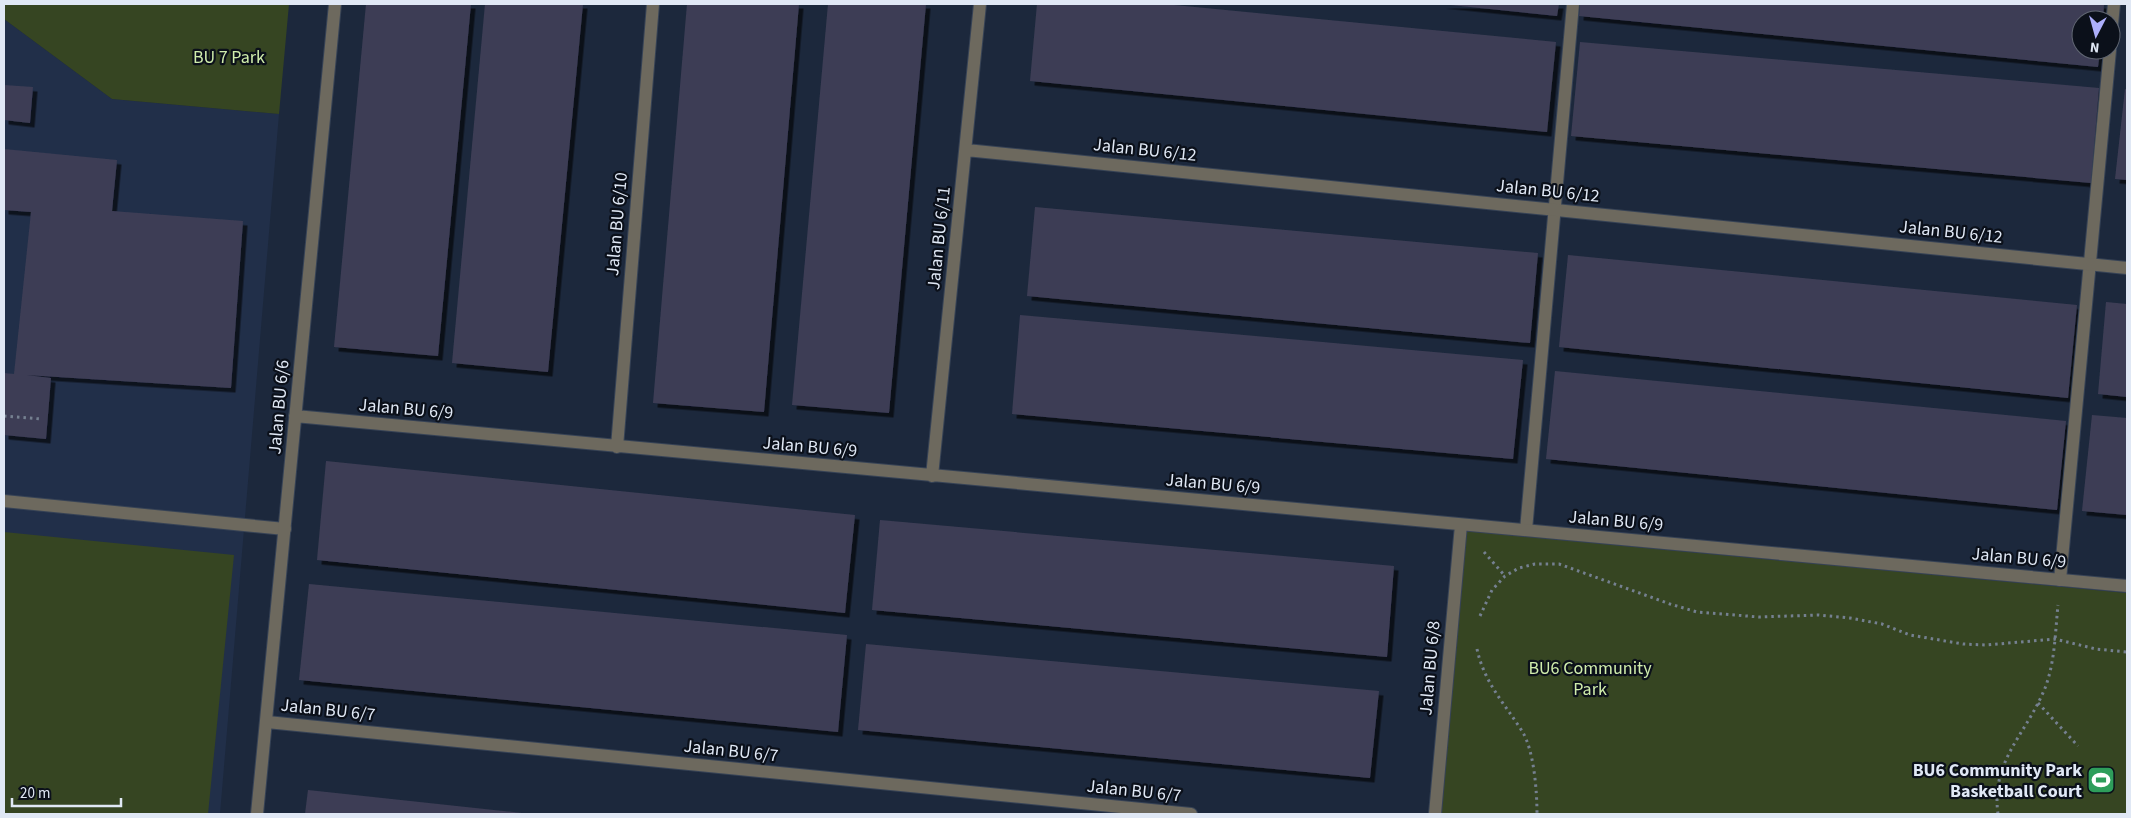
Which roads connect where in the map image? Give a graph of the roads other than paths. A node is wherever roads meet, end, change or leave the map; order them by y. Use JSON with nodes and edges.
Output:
{"nodes":[{"id":1,"x":335,"y":4,"type":"edge"},
{"id":2,"x":653,"y":4,"type":"edge"},
{"id":3,"x":980,"y":4,"type":"edge"},
{"id":4,"x":1573,"y":4,"type":"edge"},
{"id":5,"x":2109,"y":60,"type":"edge"},
{"id":6,"x":966,"y":150,"type":"junction"},
{"id":7,"x":1555,"y":210,"type":"junction"},
{"id":8,"x":2089,"y":264,"type":"junction"},
{"id":9,"x":2127,"y":268,"type":"edge"},
{"id":10,"x":296,"y":416,"type":"junction"},
{"id":11,"x":617,"y":447,"type":"junction"},
{"id":12,"x":932,"y":476,"type":"junction"},
{"id":13,"x":4,"y":501,"type":"edge"},
{"id":14,"x":1461,"y":525,"type":"junction"},
{"id":15,"x":285,"y":529,"type":"junction"},
{"id":16,"x":1526,"y":530,"type":"junction"},
{"id":17,"x":2060,"y":580,"type":"junction"},
{"id":18,"x":2127,"y":586,"type":"edge"},
{"id":19,"x":267,"y":722,"type":"junction"},
{"id":20,"x":257,"y":814,"type":"edge"},
{"id":21,"x":1191,"y":814,"type":"edge"},
{"id":22,"x":1434,"y":814,"type":"edge"}],
"edges":[{"from":1,"to":10,"type":"street","name":"Jalan BU 6/6"},
{"from":2,"to":11,"type":"street","name":"Jalan BU 6/10"},
{"from":3,"to":6,"type":"street","name":"Jalan BU 6/11"},
{"from":4,"to":7,"type":"street"},
{"from":5,"to":8,"type":"street"},
{"from":6,"to":7,"type":"street","name":"Jalan BU 6/12"},
{"from":6,"to":12,"type":"street","name":"Jalan BU 6/11"},
{"from":7,"to":8,"type":"street","name":"Jalan BU 6/12"},
{"from":7,"to":16,"type":"street"},
{"from":8,"to":9,"type":"street","name":"Jalan BU 6/12"},
{"from":8,"to":17,"type":"street"},
{"from":10,"to":11,"type":"street","name":"Jalan BU 6/9"},
{"from":10,"to":15,"type":"street","name":"Jalan BU 6/6"},
{"from":11,"to":12,"type":"street","name":"Jalan BU 6/9"},
{"from":12,"to":14,"type":"street","name":"Jalan BU 6/9"},
{"from":13,"to":15,"type":"street"},
{"from":14,"to":16,"type":"street","name":"Jalan BU 6/9"},
{"from":14,"to":22,"type":"street","name":"Jalan BU 6/8"},
{"from":15,"to":19,"type":"street","name":"Jalan BU 6/6"},
{"from":16,"to":17,"type":"street","name":"Jalan BU 6/9"},
{"from":17,"to":18,"type":"street","name":"Jalan BU 6/9"},
{"from":19,"to":20,"type":"street","name":"Jalan BU 6/6"},
{"from":19,"to":21,"type":"street","name":"Jalan BU 6/7"}]}
